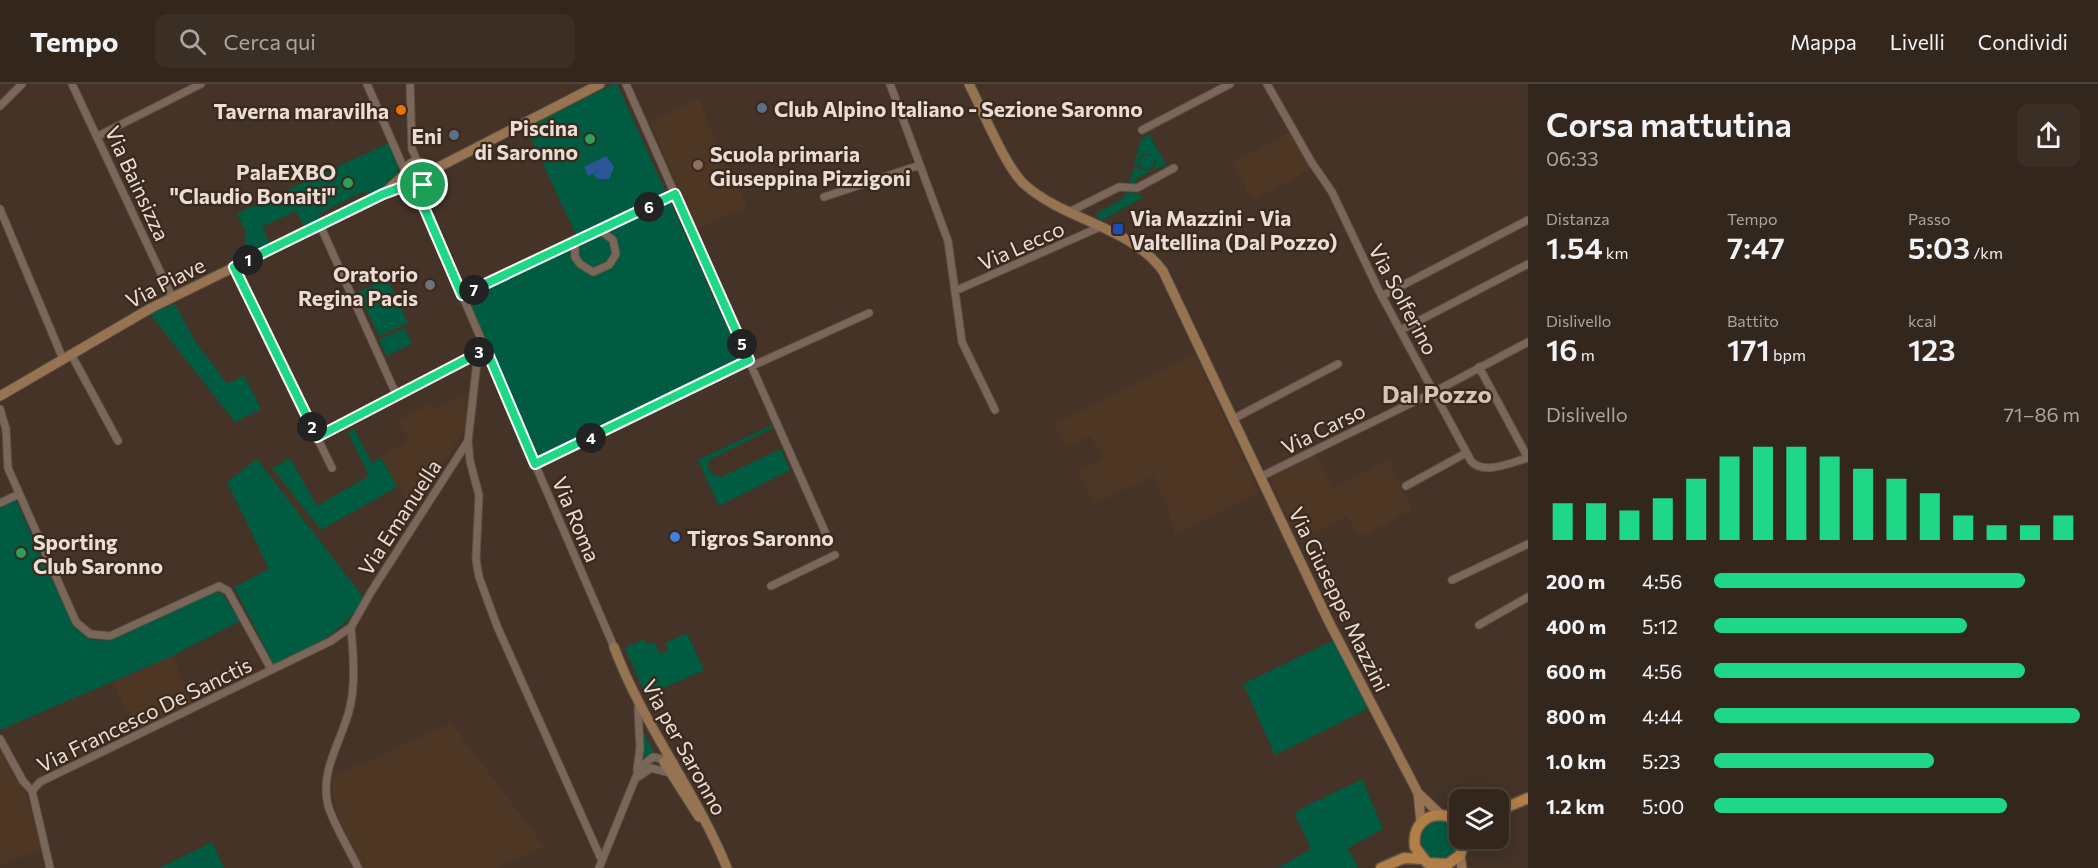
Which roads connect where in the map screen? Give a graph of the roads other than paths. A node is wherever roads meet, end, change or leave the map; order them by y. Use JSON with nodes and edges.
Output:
{"nodes":[{"id":1,"x":21,"y":84,"type":"edge"},
{"id":2,"x":72,"y":84,"type":"edge"},
{"id":3,"x":201,"y":84,"type":"edge"},
{"id":4,"x":367,"y":84,"type":"edge"},
{"id":5,"x":410,"y":84,"type":"edge"},
{"id":6,"x":600,"y":84,"type":"edge"},
{"id":7,"x":626,"y":84,"type":"edge"},
{"id":8,"x":890,"y":84,"type":"edge"},
{"id":9,"x":969,"y":84,"type":"edge"},
{"id":10,"x":1230,"y":84,"type":"edge"},
{"id":11,"x":1266,"y":84,"type":"edge"},
{"id":12,"x":0,"y":106,"type":"edge"},
{"id":13,"x":1142,"y":130,"type":"dead end"},
{"id":14,"x":98,"y":136,"type":"junction"},
{"id":15,"x":417,"y":161,"type":"junction"},
{"id":16,"x":920,"y":165,"type":"junction"},
{"id":17,"x":1174,"y":168,"type":"dead end"},
{"id":18,"x":428,"y":169,"type":"junction"},
{"id":19,"x":405,"y":172,"type":"junction"},
{"id":20,"x":416,"y":185,"type":"junction"},
{"id":21,"x":383,"y":194,"type":"junction"},
{"id":22,"x":675,"y":194,"type":"junction"},
{"id":23,"x":824,"y":197,"type":"dead end"},
{"id":24,"x":0,"y":209,"type":"edge"},
{"id":25,"x":1069,"y":212,"type":"junction"},
{"id":26,"x":1528,"y":220,"type":"edge"},
{"id":27,"x":320,"y":225,"type":"junction"},
{"id":28,"x":1100,"y":227,"type":"junction"},
{"id":29,"x":601,"y":231,"type":"junction"},
{"id":30,"x":575,"y":243,"type":"junction"},
{"id":31,"x":1528,"y":264,"type":"edge"},
{"id":32,"x":234,"y":267,"type":"junction"},
{"id":33,"x":955,"y":291,"type":"junction"},
{"id":34,"x":462,"y":295,"type":"junction"},
{"id":35,"x":1382,"y":296,"type":"junction"},
{"id":36,"x":172,"y":297,"type":"junction"},
{"id":37,"x":868,"y":313,"type":"dead end"},
{"id":38,"x":1401,"y":330,"type":"junction"},
{"id":39,"x":1528,"y":342,"type":"edge"},
{"id":40,"x":486,"y":349,"type":"junction"},
{"id":41,"x":478,"y":353,"type":"junction"},
{"id":42,"x":67,"y":356,"type":"junction"},
{"id":43,"x":751,"y":363,"type":"junction"},
{"id":44,"x":1338,"y":364,"type":"dead end"},
{"id":45,"x":1479,"y":368,"type":"junction"},
{"id":46,"x":1434,"y":392,"type":"junction"},
{"id":47,"x":396,"y":394,"type":"junction"},
{"id":48,"x":0,"y":396,"type":"edge"},
{"id":49,"x":0,"y":409,"type":"edge"},
{"id":50,"x":995,"y":410,"type":"dead end"},
{"id":51,"x":1233,"y":419,"type":"junction"},
{"id":52,"x":317,"y":437,"type":"junction"},
{"id":53,"x":118,"y":441,"type":"dead end"},
{"id":54,"x":468,"y":441,"type":"junction"},
{"id":55,"x":1466,"y":453,"type":"junction"},
{"id":56,"x":1528,"y":458,"type":"edge"},
{"id":57,"x":535,"y":464,"type":"junction"},
{"id":58,"x":332,"y":468,"type":"dead end"},
{"id":59,"x":1260,"y":477,"type":"junction"},
{"id":60,"x":1406,"y":486,"type":"dead end"},
{"id":61,"x":19,"y":494,"type":"junction"},
{"id":62,"x":0,"y":503,"type":"edge"},
{"id":63,"x":830,"y":543,"type":"dead end"},
{"id":64,"x":1528,"y":544,"type":"edge"},
{"id":65,"x":835,"y":555,"type":"dead end"},
{"id":66,"x":1452,"y":579,"type":"dead end"},
{"id":67,"x":771,"y":586,"type":"dead end"},
{"id":68,"x":1528,"y":597,"type":"edge"},
{"id":69,"x":1479,"y":625,"type":"dead end"},
{"id":70,"x":351,"y":627,"type":"junction"},
{"id":71,"x":614,"y":647,"type":"joint"},
{"id":72,"x":271,"y":669,"type":"junction"},
{"id":73,"x":626,"y":675,"type":"junction"},
{"id":74,"x":638,"y":708,"type":"junction"},
{"id":75,"x":0,"y":739,"type":"edge"},
{"id":76,"x":666,"y":759,"type":"junction"},
{"id":77,"x":670,"y":773,"type":"junction"},
{"id":78,"x":635,"y":782,"type":"junction"},
{"id":79,"x":32,"y":791,"type":"junction"},
{"id":80,"x":1418,"y":793,"type":"junction"},
{"id":81,"x":1528,"y":798,"type":"edge"},
{"id":82,"x":1509,"y":807,"type":"edge"},
{"id":83,"x":1441,"y":814,"type":"junction"},
{"id":84,"x":1449,"y":817,"type":"edge"},
{"id":85,"x":1421,"y":822,"type":"junction"},
{"id":86,"x":713,"y":836,"type":"junction"},
{"id":87,"x":1414,"y":841,"type":"junction"},
{"id":88,"x":1462,"y":849,"type":"edge"},
{"id":89,"x":1464,"y":849,"type":"edge"},
{"id":90,"x":1422,"y":859,"type":"junction"},
{"id":91,"x":1395,"y":861,"type":"junction"},
{"id":92,"x":600,"y":864,"type":"edge"},
{"id":93,"x":1441,"y":867,"type":"edge"},
{"id":94,"x":50,"y":868,"type":"edge"},
{"id":95,"x":358,"y":868,"type":"edge"},
{"id":96,"x":727,"y":868,"type":"edge"},
{"id":97,"x":1381,"y":868,"type":"edge"},
{"id":98,"x":1462,"y":868,"type":"edge"}],
"edges":[{"from":1,"to":12,"type":"street"},
{"from":2,"to":14,"type":"street","name":"Via Bainsizza"},
{"from":3,"to":14,"type":"street"},
{"from":4,"to":19,"type":"street"},
{"from":5,"to":15,"type":"street"},
{"from":6,"to":18,"type":"street"},
{"from":7,"to":22,"type":"street"},
{"from":8,"to":16,"type":"street"},
{"from":9,"to":25,"type":"street","name":"Via Giuseppe Mazzini"},
{"from":10,"to":13,"type":"street"},
{"from":11,"to":35,"type":"street","name":"Via Solferino"},
{"from":14,"to":36,"type":"street","name":"Via Bainsizza"},
{"from":15,"to":18,"type":"street"},
{"from":15,"to":19,"type":"street","name":"Via Piave"},
{"from":16,"to":23,"type":"street"},
{"from":16,"to":33,"type":"street"},
{"from":17,"to":25,"type":"street"},
{"from":18,"to":20,"type":"street"},
{"from":19,"to":20,"type":"street"},
{"from":19,"to":21,"type":"street","name":"Via Piave"},
{"from":20,"to":21,"type":"street","name":"Via Piave"},
{"from":20,"to":34,"type":"street","name":"Via Roma"},
{"from":21,"to":27,"type":"street","name":"Via Piave"},
{"from":22,"to":29,"type":"street"},
{"from":22,"to":43,"type":"street"},
{"from":24,"to":42,"type":"street"},
{"from":25,"to":28,"type":"street","name":"Via Giuseppe Mazzini"},
{"from":26,"to":35,"type":"street"},
{"from":27,"to":32,"type":"street","name":"Via Piave"},
{"from":27,"to":47,"type":"street"},
{"from":28,"to":33,"type":"street","name":"Via Lecco"},
{"from":28,"to":51,"type":"street","name":"Via Giuseppe Mazzini"},
{"from":29,"to":30,"type":"street"},
{"from":29,"to":30,"type":"street"},
{"from":30,"to":34,"type":"street"},
{"from":31,"to":38,"type":"street"},
{"from":32,"to":36,"type":"street","name":"Via Piave"},
{"from":32,"to":52,"type":"street"},
{"from":33,"to":50,"type":"street"},
{"from":34,"to":40,"type":"street","name":"Via Roma"},
{"from":35,"to":38,"type":"street","name":"Via Solferino"},
{"from":36,"to":42,"type":"street","name":"Via Piave"},
{"from":37,"to":43,"type":"street"},
{"from":38,"to":46,"type":"street","name":"Via Solferino"},
{"from":39,"to":45,"type":"street","name":"Via Carso"},
{"from":40,"to":41,"type":"street"},
{"from":40,"to":57,"type":"street","name":"Via Roma"},
{"from":41,"to":47,"type":"street"},
{"from":41,"to":54,"type":"street"},
{"from":42,"to":48,"type":"street","name":"Via Piave"},
{"from":42,"to":53,"type":"street"},
{"from":43,"to":57,"type":"street"},
{"from":43,"to":63,"type":"street"},
{"from":44,"to":51,"type":"street"},
{"from":45,"to":46,"type":"street","name":"Via Carso"},
{"from":45,"to":56,"type":"street"},
{"from":46,"to":55,"type":"street","name":"Via Solferino"},
{"from":46,"to":59,"type":"street","name":"Via Carso"},
{"from":47,"to":52,"type":"street"},
{"from":49,"to":61,"type":"street"},
{"from":51,"to":59,"type":"street","name":"Via Giuseppe Mazzini"},
{"from":52,"to":58,"type":"street"},
{"from":54,"to":70,"type":"street","name":"Via Emanuella"},
{"from":54,"to":92,"type":"street"},
{"from":55,"to":56,"type":"street"},
{"from":55,"to":60,"type":"street"},
{"from":57,"to":71,"type":"street","name":"Via Roma"},
{"from":59,"to":80,"type":"street","name":"Via Giuseppe Mazzini"},
{"from":61,"to":62,"type":"street"},
{"from":61,"to":72,"type":"street"},
{"from":64,"to":66,"type":"street"},
{"from":65,"to":67,"type":"street"},
{"from":68,"to":69,"type":"street"},
{"from":70,"to":72,"type":"street","name":"Via Francesco De Sanctis"},
{"from":70,"to":95,"type":"street"},
{"from":71,"to":73,"type":"street","name":"Via per Saronno"},
{"from":72,"to":79,"type":"street","name":"Via Francesco De Sanctis"},
{"from":73,"to":74,"type":"street","name":"Via per Saronno"},
{"from":73,"to":76,"type":"street","name":"Via per Saronno"},
{"from":74,"to":76,"type":"street","name":"Via per Saronno"},
{"from":74,"to":78,"type":"street"},
{"from":75,"to":79,"type":"street"},
{"from":76,"to":77,"type":"street","name":"Via per Saronno"},
{"from":76,"to":78,"type":"street"},
{"from":76,"to":86,"type":"street","name":"Via per Saronno"},
{"from":77,"to":78,"type":"street"},
{"from":77,"to":86,"type":"street","name":"Via per Saronno"},
{"from":78,"to":92,"type":"street"},
{"from":79,"to":94,"type":"street"},
{"from":80,"to":83,"type":"street"},
{"from":80,"to":85,"type":"street"},
{"from":81,"to":82,"type":"main road"},
{"from":83,"to":84,"type":"main road"},
{"from":83,"to":85,"type":"main road"},
{"from":85,"to":87,"type":"main road"},
{"from":86,"to":96,"type":"street","name":"Via per Saronno"},
{"from":87,"to":90,"type":"main road"},
{"from":87,"to":91,"type":"main road"},
{"from":88,"to":93,"type":"main road"},
{"from":89,"to":98,"type":"street"},
{"from":90,"to":91,"type":"main road"},
{"from":90,"to":93,"type":"main road"},
{"from":91,"to":97,"type":"main road"}]}
